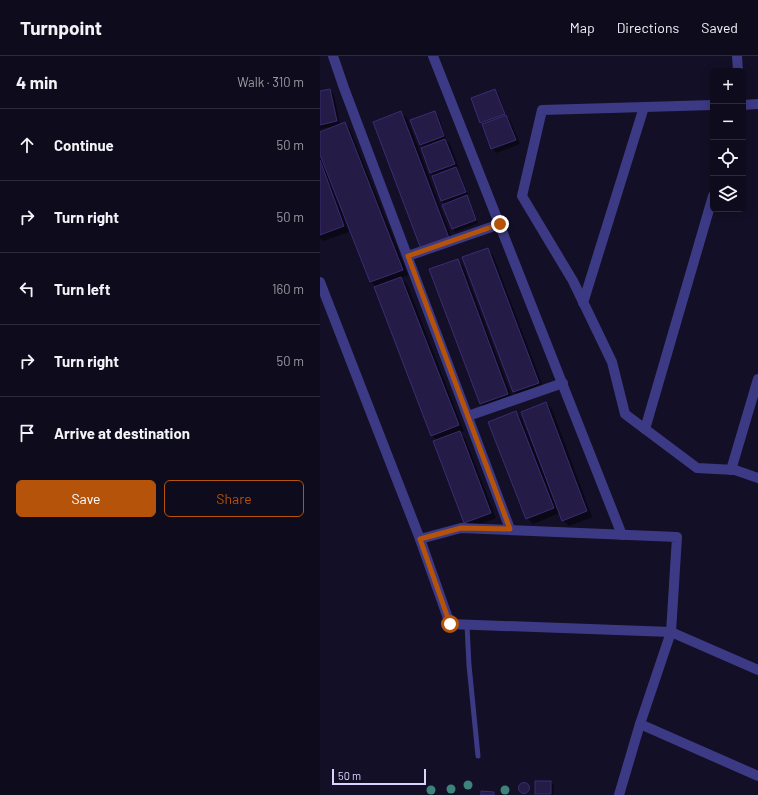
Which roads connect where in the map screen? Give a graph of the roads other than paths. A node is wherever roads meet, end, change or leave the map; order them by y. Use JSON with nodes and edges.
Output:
{"nodes":[{"id":1,"x":333,"y":56,"type":"edge"},
{"id":2,"x":433,"y":56,"type":"edge"},
{"id":3,"x":737,"y":56,"type":"edge"},
{"id":4,"x":738,"y":68,"type":"edge"},
{"id":5,"x":758,"y":104,"type":"edge"},
{"id":6,"x":710,"y":105,"type":"edge"},
{"id":7,"x":746,"y":105,"type":"edge"},
{"id":8,"x":644,"y":107,"type":"junction"},
{"id":9,"x":710,"y":206,"type":"edge"},
{"id":10,"x":500,"y":224,"type":"junction"},
{"id":11,"x":408,"y":256,"type":"junction"},
{"id":12,"x":320,"y":282,"type":"edge"},
{"id":13,"x":583,"y":303,"type":"junction"},
{"id":14,"x":758,"y":379,"type":"edge"},
{"id":15,"x":563,"y":383,"type":"junction"},
{"id":16,"x":468,"y":416,"type":"junction"},
{"id":17,"x":645,"y":429,"type":"junction"},
{"id":18,"x":731,"y":470,"type":"junction"},
{"id":19,"x":758,"y":478,"type":"edge"},
{"id":20,"x":510,"y":529,"type":"junction"},
{"id":21,"x":622,"y":535,"type":"junction"},
{"id":22,"x":420,"y":539,"type":"junction"},
{"id":23,"x":467,"y":625,"type":"junction"},
{"id":24,"x":671,"y":632,"type":"junction"},
{"id":25,"x":758,"y":670,"type":"edge"},
{"id":26,"x":640,"y":724,"type":"junction"},
{"id":27,"x":478,"y":756,"type":"dead end"},
{"id":28,"x":758,"y":776,"type":"edge"},
{"id":29,"x":619,"y":795,"type":"edge"}],
"edges":[{"from":1,"to":11,"type":"street"},
{"from":2,"to":10,"type":"street"},
{"from":3,"to":4,"type":"street"},
{"from":5,"to":7,"type":"street"},
{"from":6,"to":8,"type":"street"},
{"from":8,"to":13,"type":"street"},
{"from":8,"to":13,"type":"street"},
{"from":9,"to":17,"type":"street"},
{"from":10,"to":11,"type":"street"},
{"from":10,"to":15,"type":"street"},
{"from":11,"to":16,"type":"street"},
{"from":12,"to":22,"type":"street"},
{"from":13,"to":17,"type":"street"},
{"from":14,"to":18,"type":"street"},
{"from":15,"to":16,"type":"street"},
{"from":15,"to":21,"type":"street"},
{"from":16,"to":20,"type":"street"},
{"from":17,"to":18,"type":"street"},
{"from":18,"to":19,"type":"street"},
{"from":20,"to":21,"type":"street"},
{"from":20,"to":22,"type":"street"},
{"from":21,"to":24,"type":"street"},
{"from":22,"to":23,"type":"street"},
{"from":23,"to":24,"type":"street"},
{"from":23,"to":27,"type":"lane"},
{"from":24,"to":25,"type":"street"},
{"from":24,"to":26,"type":"street"},
{"from":26,"to":28,"type":"street"},
{"from":26,"to":29,"type":"street"}]}
